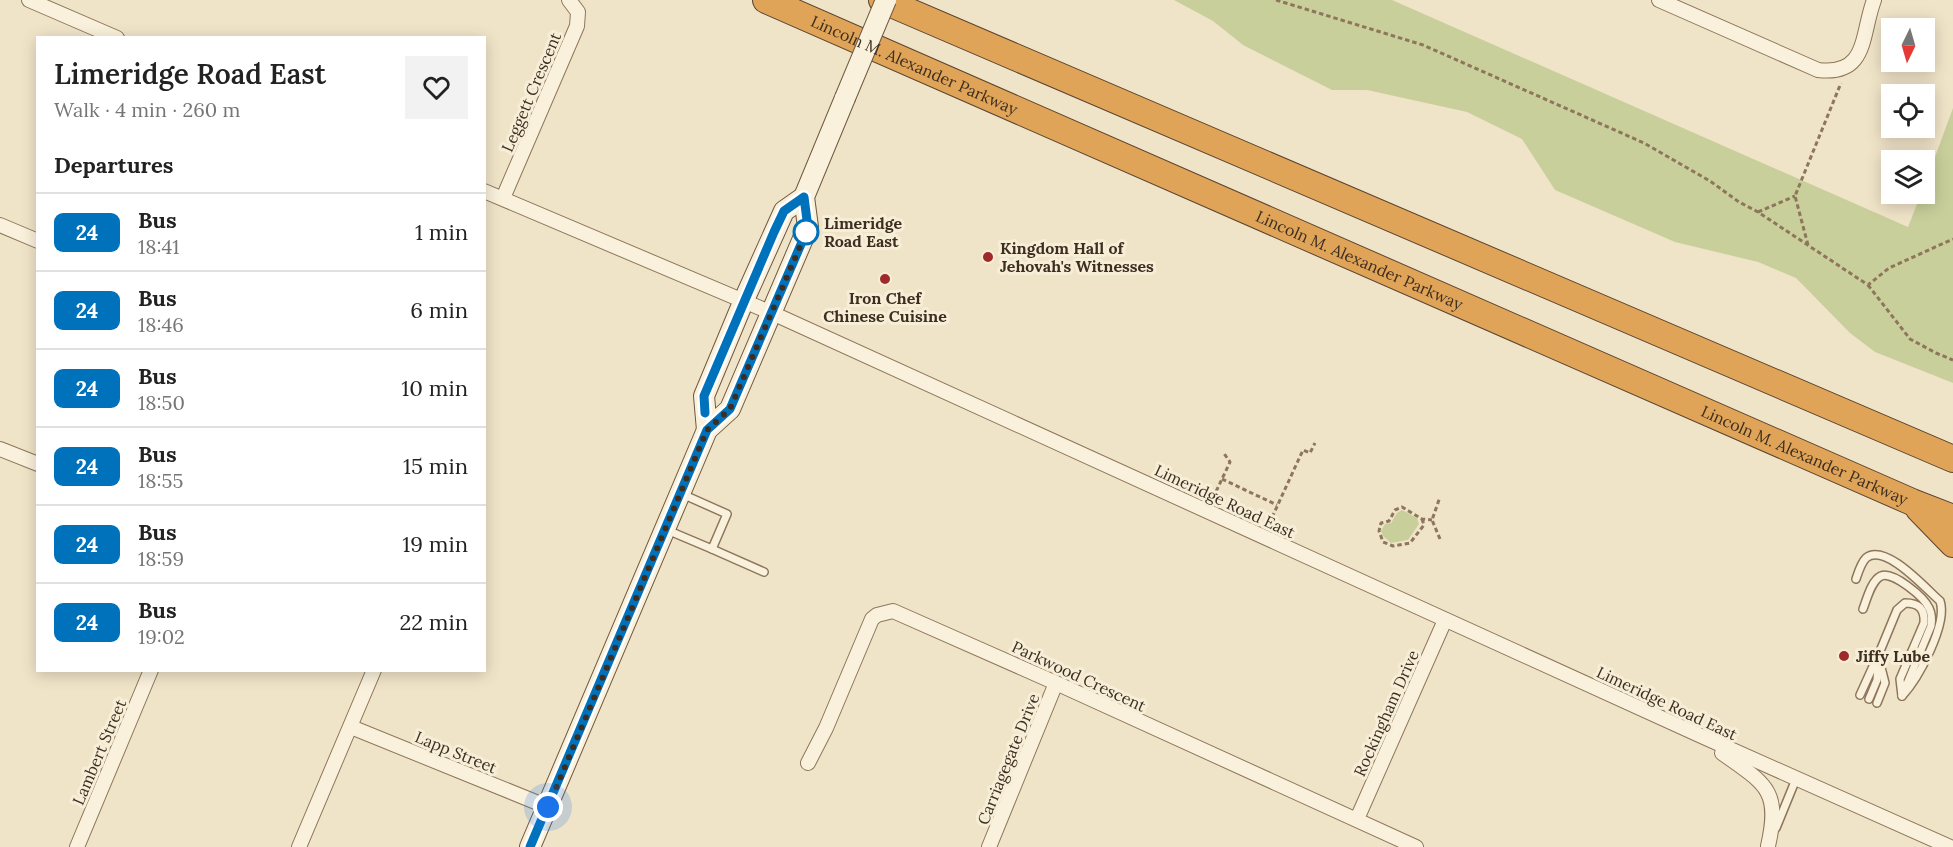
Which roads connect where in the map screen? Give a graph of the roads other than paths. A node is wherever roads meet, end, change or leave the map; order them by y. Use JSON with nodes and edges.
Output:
{"nodes":[{"id":1,"x":29,"y":0,"type":"edge"},
{"id":2,"x":569,"y":0,"type":"edge"},
{"id":3,"x":766,"y":0,"type":"edge"},
{"id":4,"x":884,"y":0,"type":"edge"},
{"id":5,"x":1659,"y":0,"type":"edge"},
{"id":6,"x":1874,"y":0,"type":"edge"},
{"id":7,"x":112,"y":36,"type":"edge"},
{"id":8,"x":486,"y":192,"type":"edge"},
{"id":9,"x":804,"y":197,"type":"junction"},
{"id":10,"x":503,"y":198,"type":"junction"},
{"id":11,"x":0,"y":225,"type":"edge"},
{"id":12,"x":36,"y":240,"type":"edge"},
{"id":13,"x":744,"y":300,"type":"junction"},
{"id":14,"x":772,"y":313,"type":"junction"},
{"id":15,"x":1804,"y":395,"type":"junction"},
{"id":16,"x":707,"y":430,"type":"junction"},
{"id":17,"x":1953,"y":443,"type":"edge"},
{"id":18,"x":0,"y":449,"type":"edge"},
{"id":19,"x":1953,"y":459,"type":"edge"},
{"id":20,"x":36,"y":463,"type":"edge"},
{"id":21,"x":680,"y":494,"type":"junction"},
{"id":22,"x":1912,"y":502,"type":"junction"},
{"id":23,"x":1953,"y":518,"type":"edge"},
{"id":24,"x":665,"y":529,"type":"junction"},
{"id":25,"x":1953,"y":544,"type":"edge"},
{"id":26,"x":712,"y":549,"type":"junction"},
{"id":27,"x":764,"y":572,"type":"dead end"},
{"id":28,"x":1856,"y":579,"type":"dead end"},
{"id":29,"x":1863,"y":609,"type":"dead end"},
{"id":30,"x":1445,"y":620,"type":"junction"},
{"id":31,"x":1878,"y":656,"type":"junction"},
{"id":32,"x":150,"y":672,"type":"edge"},
{"id":33,"x":373,"y":672,"type":"edge"},
{"id":34,"x":1056,"y":683,"type":"junction"},
{"id":35,"x":1860,"y":695,"type":"dead end"},
{"id":36,"x":1902,"y":696,"type":"junction"},
{"id":37,"x":1869,"y":699,"type":"dead end"},
{"id":38,"x":1877,"y":703,"type":"dead end"},
{"id":39,"x":351,"y":727,"type":"junction"},
{"id":40,"x":1699,"y":735,"type":"junction"},
{"id":41,"x":808,"y":763,"type":"dead end"},
{"id":42,"x":1796,"y":779,"type":"junction"},
{"id":43,"x":548,"y":807,"type":"junction"},
{"id":44,"x":1357,"y":819,"type":"junction"},
{"id":45,"x":77,"y":847,"type":"edge"},
{"id":46,"x":299,"y":847,"type":"edge"},
{"id":47,"x":530,"y":847,"type":"edge"},
{"id":48,"x":990,"y":847,"type":"edge"},
{"id":49,"x":1416,"y":847,"type":"edge"},
{"id":50,"x":1768,"y":847,"type":"edge"},
{"id":51,"x":1950,"y":847,"type":"edge"}],
"edges":[{"from":1,"to":7,"type":"street"},
{"from":2,"to":10,"type":"street","name":"Leggett Crescent"},
{"from":3,"to":22,"type":"highway","name":"Lincoln M. Alexander Parkway"},
{"from":4,"to":9,"type":"main road","bridge":true},
{"from":4,"to":15,"type":"highway"},
{"from":5,"to":6,"type":"street"},
{"from":8,"to":10,"type":"street","name":"Limeridge Road East"},
{"from":9,"to":13,"type":"main road"},
{"from":9,"to":14,"type":"main road"},
{"from":10,"to":13,"type":"street","name":"Limeridge Road East"},
{"from":11,"to":12,"type":"street"},
{"from":13,"to":14,"type":"street","name":"Limeridge Road East"},
{"from":13,"to":16,"type":"main road"},
{"from":14,"to":16,"type":"main road"},
{"from":14,"to":30,"type":"street","name":"Limeridge Road East"},
{"from":15,"to":17,"type":"highway"},
{"from":15,"to":19,"type":"highway"},
{"from":16,"to":21,"type":"main road"},
{"from":18,"to":20,"type":"street"},
{"from":21,"to":24,"type":"main road"},
{"from":21,"to":26,"type":"lane"},
{"from":22,"to":23,"type":"highway","name":"Lincoln M. Alexander Parkway"},
{"from":22,"to":25,"type":"highway"},
{"from":24,"to":26,"type":"lane"},
{"from":24,"to":43,"type":"main road"},
{"from":26,"to":27,"type":"lane"},
{"from":28,"to":36,"type":"lane"},
{"from":29,"to":36,"type":"lane"},
{"from":30,"to":40,"type":"street","name":"Limeridge Road East"},
{"from":30,"to":44,"type":"street","name":"Rockingham Drive"},
{"from":31,"to":35,"type":"lane"},
{"from":31,"to":36,"type":"lane"},
{"from":31,"to":37,"type":"lane"},
{"from":31,"to":38,"type":"lane"},
{"from":32,"to":45,"type":"street","name":"Lambert Street"},
{"from":33,"to":39,"type":"street"},
{"from":34,"to":41,"type":"street","name":"Parkwood Crescent"},
{"from":34,"to":44,"type":"street","name":"Parkwood Crescent"},
{"from":34,"to":48,"type":"street","name":"Carriagegate Drive"},
{"from":39,"to":43,"type":"street","name":"Lapp Street"},
{"from":39,"to":46,"type":"street"},
{"from":40,"to":42,"type":"street","name":"Limeridge Road East"},
{"from":40,"to":50,"type":"street"},
{"from":42,"to":50,"type":"lane"},
{"from":42,"to":51,"type":"street","name":"Limeridge Road East"},
{"from":43,"to":47,"type":"main road"},
{"from":44,"to":49,"type":"street","name":"Parkwood Crescent"}]}
